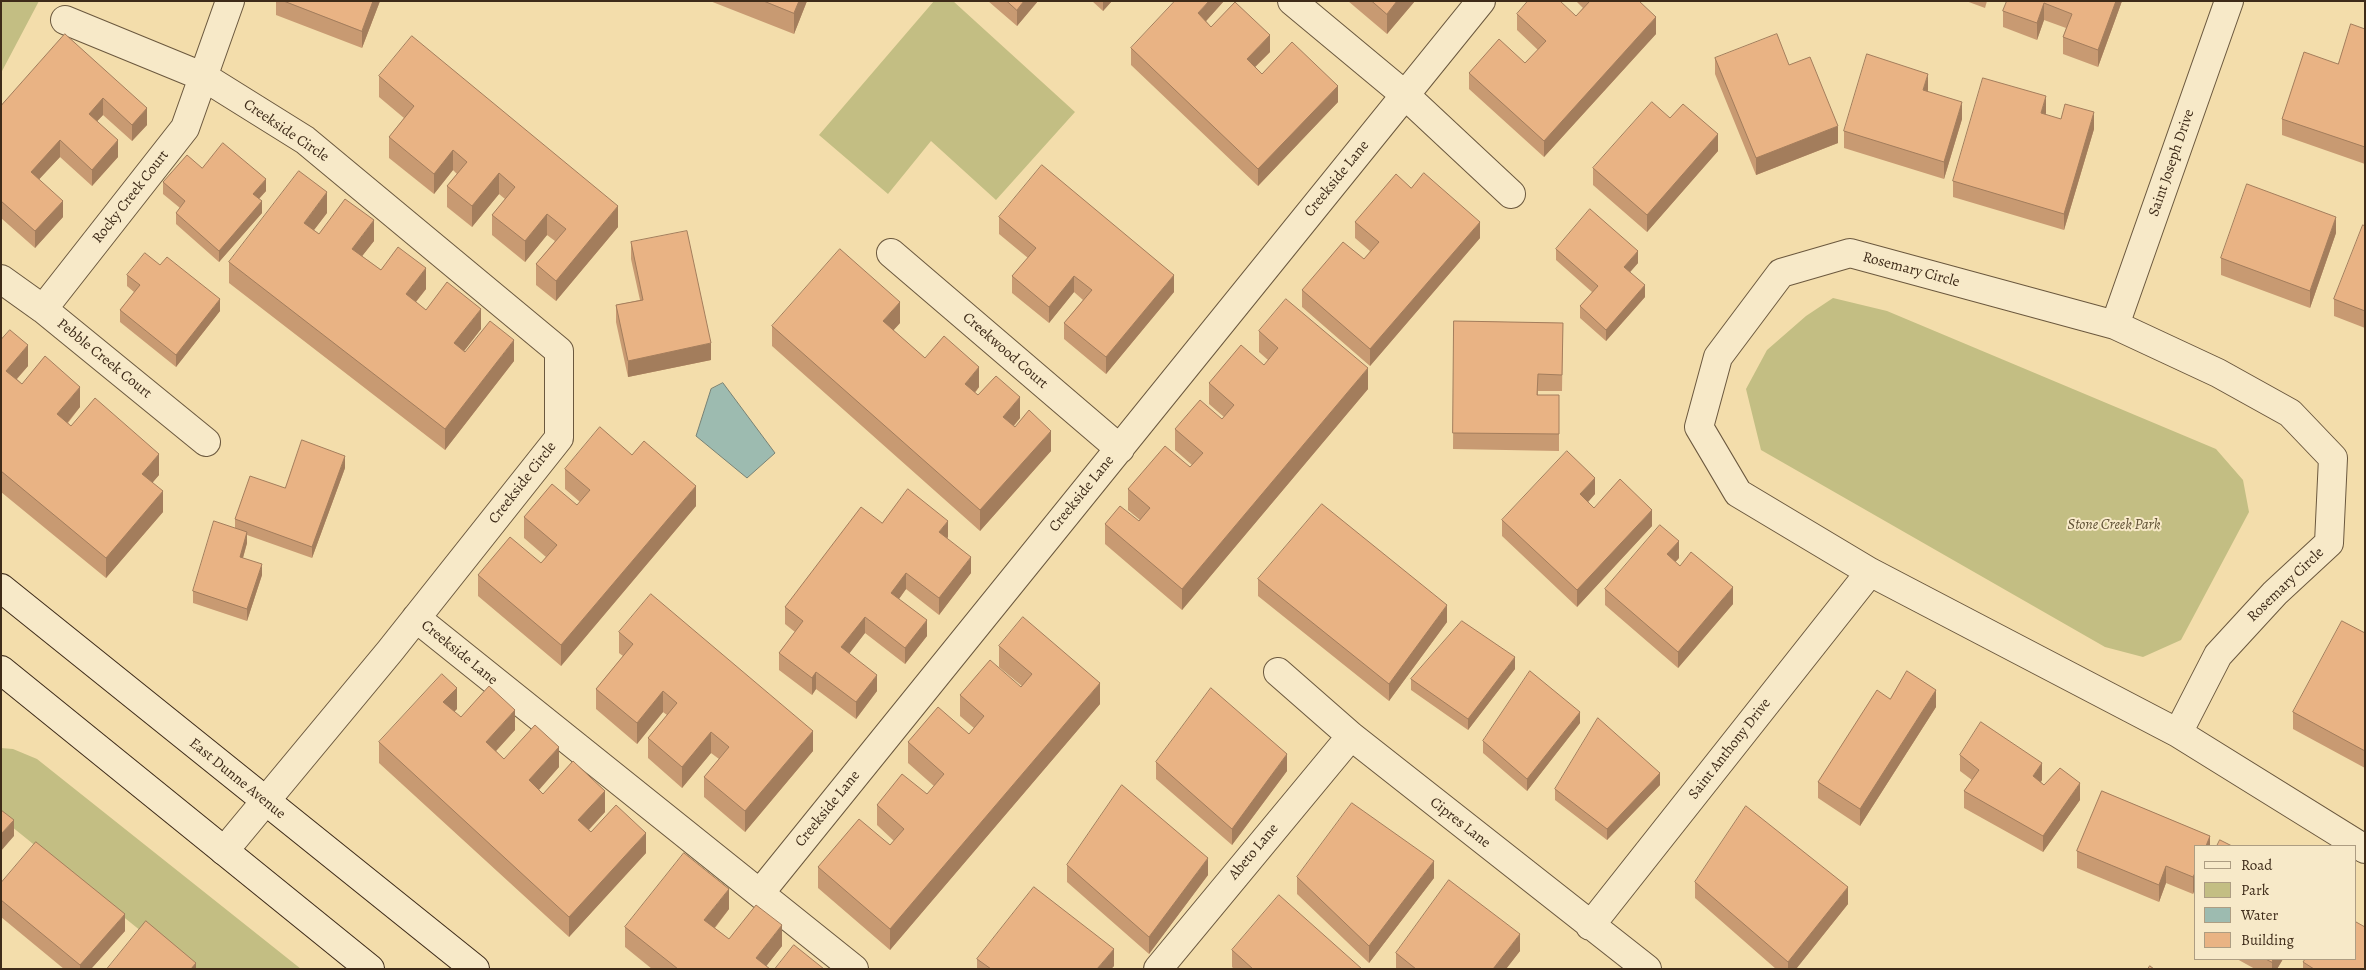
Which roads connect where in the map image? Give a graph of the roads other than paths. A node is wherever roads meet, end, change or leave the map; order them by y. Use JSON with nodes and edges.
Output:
{"nodes":[{"id":1,"x":230,"y":1,"type":"edge"},
{"id":2,"x":1292,"y":1,"type":"edge"},
{"id":3,"x":1481,"y":1,"type":"edge"},
{"id":4,"x":2229,"y":1,"type":"edge"},
{"id":5,"x":65,"y":20,"type":"dead end"},
{"id":6,"x":204,"y":76,"type":"junction"},
{"id":7,"x":1405,"y":95,"type":"junction"},
{"id":8,"x":1511,"y":194,"type":"dead end"},
{"id":9,"x":891,"y":253,"type":"dead end"},
{"id":10,"x":1,"y":279,"type":"edge"},
{"id":11,"x":43,"y":309,"type":"junction"},
{"id":12,"x":2115,"y":325,"type":"junction"},
{"id":13,"x":206,"y":442,"type":"dead end"},
{"id":14,"x":1120,"y":449,"type":"junction"},
{"id":15,"x":1870,"y":572,"type":"junction"},
{"id":16,"x":1,"y":588,"type":"edge"},
{"id":17,"x":416,"y":618,"type":"junction"},
{"id":18,"x":1,"y":670,"type":"edge"},
{"id":19,"x":1278,"y":672,"type":"dead end"},
{"id":20,"x":2178,"y":733,"type":"junction"},
{"id":21,"x":1351,"y":736,"type":"junction"},
{"id":22,"x":266,"y":802,"type":"junction"},
{"id":23,"x":2365,"y":849,"type":"edge"},
{"id":24,"x":224,"y":851,"type":"junction"},
{"id":25,"x":760,"y":893,"type":"junction"},
{"id":26,"x":1590,"y":926,"type":"junction"},
{"id":27,"x":370,"y":969,"type":"edge"},
{"id":28,"x":475,"y":969,"type":"edge"},
{"id":29,"x":854,"y":969,"type":"edge"},
{"id":30,"x":1158,"y":969,"type":"edge"},
{"id":31,"x":1647,"y":969,"type":"edge"}],
"edges":[{"from":1,"to":6,"type":"street"},
{"from":2,"to":7,"type":"street"},
{"from":3,"to":7,"type":"street","name":"Creekside Lane"},
{"from":4,"to":12,"type":"street","name":"Saint Joseph Drive"},
{"from":5,"to":6,"type":"street","name":"Creekside Circle"},
{"from":6,"to":11,"type":"street","name":"Rocky Creek Court"},
{"from":6,"to":17,"type":"street","name":"Creekside Circle"},
{"from":7,"to":8,"type":"street"},
{"from":7,"to":14,"type":"street","name":"Creekside Lane"},
{"from":9,"to":14,"type":"street","name":"Creekwood Court"},
{"from":10,"to":11,"type":"street","name":"Pebble Creek Court"},
{"from":11,"to":13,"type":"street","name":"Pebble Creek Court"},
{"from":12,"to":15,"type":"street","name":"Rosemary Circle"},
{"from":12,"to":20,"type":"street","name":"Rosemary Circle"},
{"from":14,"to":25,"type":"street","name":"Creekside Lane"},
{"from":15,"to":20,"type":"street","name":"Rosemary Circle"},
{"from":15,"to":26,"type":"street","name":"Saint Anthony Drive"},
{"from":16,"to":22,"type":"street","name":"East Dunne Avenue"},
{"from":17,"to":22,"type":"street","name":"Creekside Circle"},
{"from":17,"to":25,"type":"street","name":"Creekside Lane"},
{"from":18,"to":24,"type":"street"},
{"from":19,"to":21,"type":"street","name":"Cipres Lane"},
{"from":20,"to":23,"type":"street","name":"Rosemary Circle"},
{"from":21,"to":26,"type":"street","name":"Cipres Lane"},
{"from":21,"to":30,"type":"street","name":"Abeto Lane"},
{"from":22,"to":24,"type":"street","name":"Creekside Circle"},
{"from":22,"to":28,"type":"street","name":"East Dunne Avenue"},
{"from":24,"to":27,"type":"street"},
{"from":25,"to":29,"type":"street","name":"Creekside Lane"},
{"from":26,"to":31,"type":"street","name":"Cipres Lane"}]}
